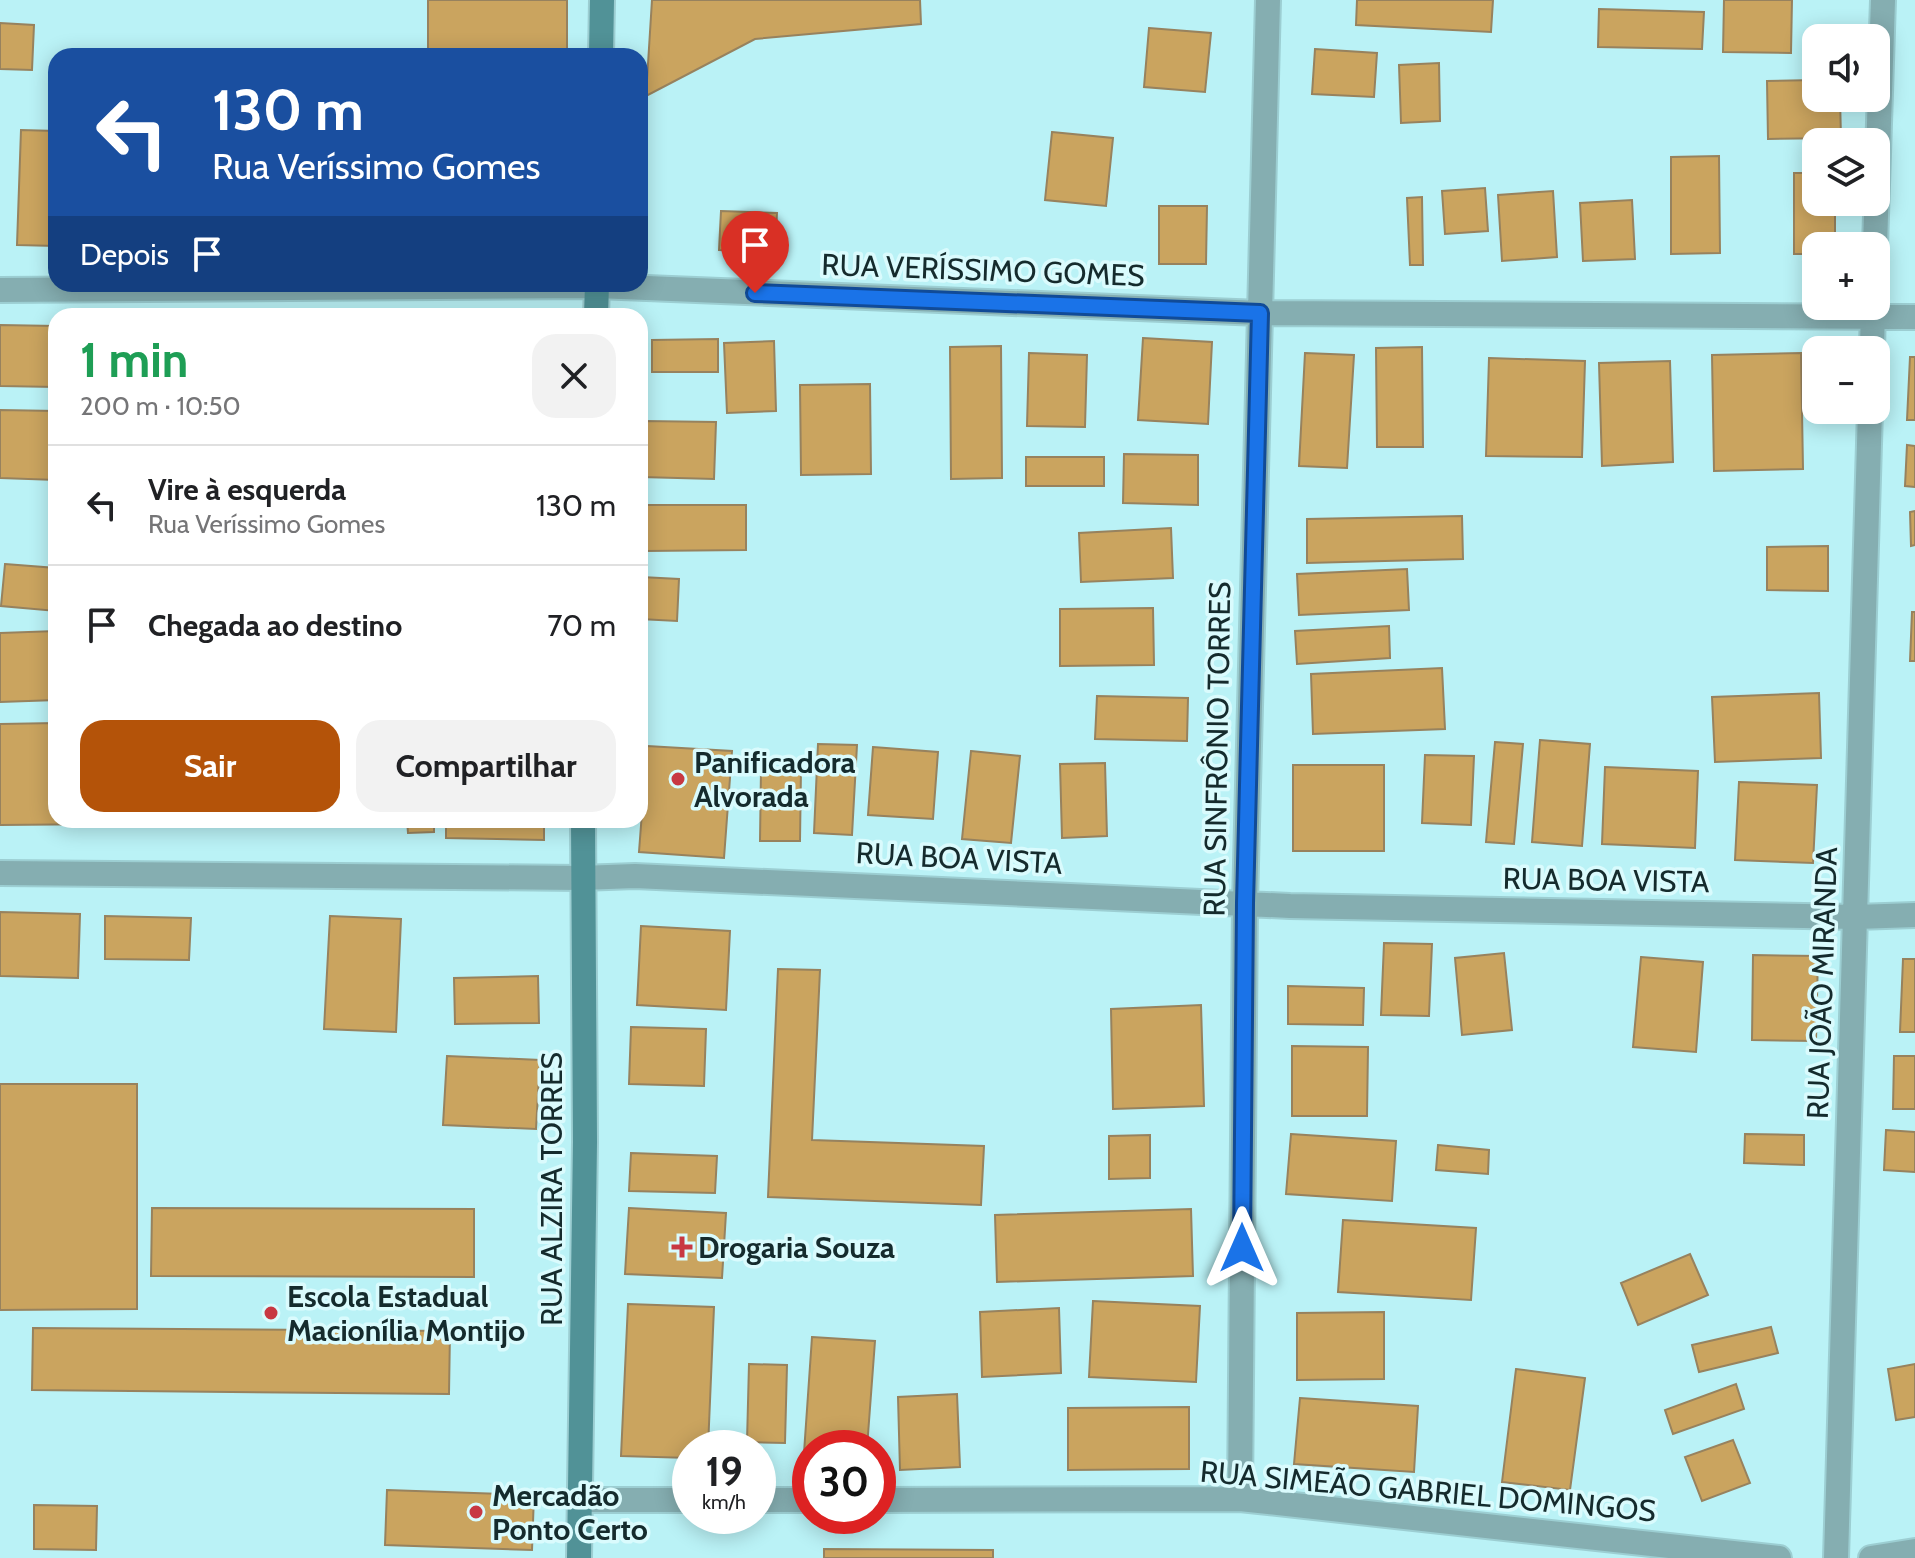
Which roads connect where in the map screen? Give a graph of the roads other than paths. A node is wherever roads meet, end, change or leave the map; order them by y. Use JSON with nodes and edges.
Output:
{"nodes":[{"id":1,"x":602,"y":0,"type":"edge"},
{"id":2,"x":1268,"y":0,"type":"edge"},
{"id":3,"x":1883,"y":0,"type":"edge"},
{"id":4,"x":601,"y":48,"type":"edge"},
{"id":5,"x":1875,"y":232,"type":"edge"},
{"id":6,"x":648,"y":287,"type":"edge"},
{"id":7,"x":0,"y":290,"type":"edge"},
{"id":8,"x":48,"y":290,"type":"edge"},
{"id":9,"x":1802,"y":311,"type":"edge"},
{"id":10,"x":1260,"y":313,"type":"junction"},
{"id":11,"x":1890,"y":313,"type":"edge"},
{"id":12,"x":1915,"y":317,"type":"edge"},
{"id":13,"x":1870,"y":424,"type":"edge"},
{"id":14,"x":583,"y":828,"type":"edge"},
{"id":15,"x":0,"y":873,"type":"edge"},
{"id":16,"x":581,"y":878,"type":"junction"},
{"id":17,"x":1245,"y":903,"type":"junction"},
{"id":18,"x":1915,"y":915,"type":"edge"},
{"id":19,"x":1856,"y":917,"type":"junction"},
{"id":20,"x":1240,"y":1499,"type":"junction"},
{"id":21,"x":580,"y":1500,"type":"junction"},
{"id":22,"x":672,"y":1500,"type":"edge"},
{"id":23,"x":896,"y":1500,"type":"edge"},
{"id":24,"x":1915,"y":1551,"type":"edge"},
{"id":25,"x":579,"y":1558,"type":"edge"},
{"id":26,"x":1779,"y":1558,"type":"edge"},
{"id":27,"x":1836,"y":1558,"type":"edge"},
{"id":28,"x":1871,"y":1558,"type":"edge"}],
"edges":[{"from":1,"to":4,"type":"main road"},
{"from":2,"to":10,"type":"street","name":"RUA SINFRÔNIO TORRES"},
{"from":3,"to":5,"type":"street"},
{"from":6,"to":10,"type":"street","name":"RUA VERÍSSIMO GOMES"},
{"from":7,"to":8,"type":"street","name":"RUA VERÍSSIMO GOMES"},
{"from":9,"to":10,"type":"street","name":"RUA VERÍSSIMO GOMES"},
{"from":10,"to":17,"type":"street","name":"RUA SINFRÔNIO TORRES"},
{"from":11,"to":12,"type":"street","name":"RUA VERÍSSIMO GOMES"},
{"from":13,"to":19,"type":"street","name":"RUA JOÃO MIRANDA"},
{"from":14,"to":16,"type":"main road","name":"RUA ALZIRA TORRES"},
{"from":15,"to":16,"type":"street","name":"RUA BOA VISTA"},
{"from":16,"to":17,"type":"street","name":"RUA BOA VISTA"},
{"from":16,"to":21,"type":"main road","name":"RUA ALZIRA TORRES"},
{"from":17,"to":19,"type":"street","name":"RUA BOA VISTA"},
{"from":17,"to":20,"type":"street","name":"RUA SINFRÔNIO TORRES"},
{"from":18,"to":19,"type":"street","name":"RUA BOA VISTA"},
{"from":19,"to":27,"type":"street","name":"RUA JOÃO MIRANDA"},
{"from":20,"to":23,"type":"street","name":"RUA SIMEÃO GABRIEL DOMINGOS"},
{"from":20,"to":26,"type":"street","name":"RUA SIMEÃO GABRIEL DOMINGOS"},
{"from":21,"to":22,"type":"street"},
{"from":21,"to":25,"type":"main road","name":"RUA ALZIRA TORRES"},
{"from":24,"to":28,"type":"street"}]}
